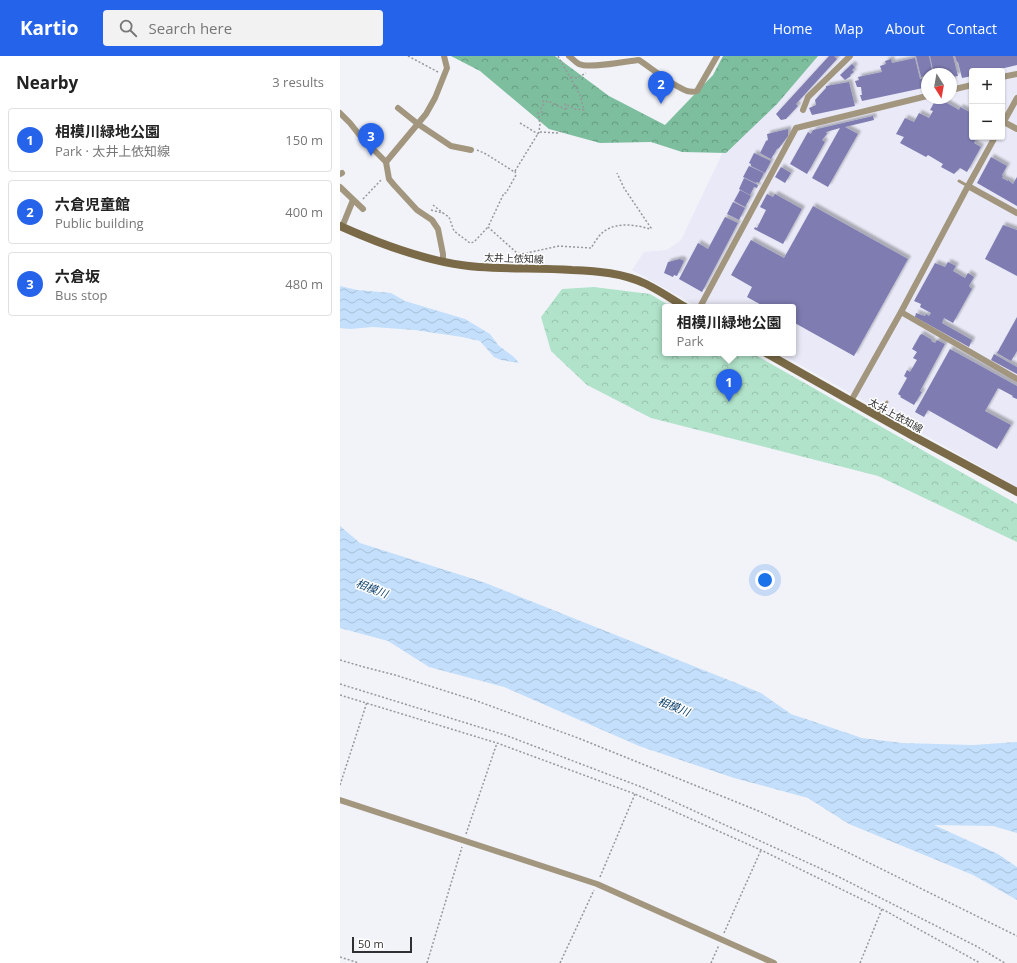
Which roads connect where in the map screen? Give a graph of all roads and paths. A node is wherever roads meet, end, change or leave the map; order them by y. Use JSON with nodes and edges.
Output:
{"nodes":[{"id":1,"x":408,"y":56,"type":"edge"},
{"id":2,"x":417,"y":56,"type":"edge"},
{"id":3,"x":444,"y":56,"type":"edge"},
{"id":4,"x":558,"y":56,"type":"edge"},
{"id":5,"x":569,"y":56,"type":"edge"},
{"id":6,"x":717,"y":56,"type":"edge"},
{"id":7,"x":850,"y":56,"type":"edge"},
{"id":8,"x":632,"y":58,"type":"edge"},
{"id":9,"x":414,"y":60,"type":"junction"},
{"id":10,"x":445,"y":74,"type":"junction"},
{"id":11,"x":1017,"y":74,"type":"edge"},
{"id":12,"x":1005,"y":76,"type":"edge"},
{"id":13,"x":969,"y":86,"type":"edge"},
{"id":14,"x":957,"y":89,"type":"edge"},
{"id":15,"x":921,"y":97,"type":"edge"},
{"id":16,"x":1017,"y":98,"type":"edge"},
{"id":17,"x":398,"y":108,"type":"dead end"},
{"id":18,"x":803,"y":110,"type":"dead end"},
{"id":19,"x":340,"y":113,"type":"edge"},
{"id":20,"x":1005,"y":120,"type":"edge"},
{"id":21,"x":520,"y":123,"type":"dead end"},
{"id":22,"x":418,"y":124,"type":"junction"},
{"id":23,"x":1005,"y":125,"type":"edge"},
{"id":24,"x":1017,"y":129,"type":"edge"},
{"id":25,"x":561,"y":131,"type":"dead end"},
{"id":26,"x":539,"y":133,"type":"junction"},
{"id":27,"x":994,"y":140,"type":"edge"},
{"id":28,"x":471,"y":150,"type":"joint"},
{"id":29,"x":386,"y":162,"type":"junction"},
{"id":30,"x":515,"y":171,"type":"junction"},
{"id":31,"x":388,"y":173,"type":"junction"},
{"id":32,"x":617,"y":173,"type":"dead end"},
{"id":33,"x":959,"y":181,"type":"dead end"},
{"id":34,"x":340,"y":186,"type":"edge"},
{"id":35,"x":968,"y":186,"type":"junction"},
{"id":36,"x":356,"y":202,"type":"junction"},
{"id":37,"x":433,"y":205,"type":"dead end"},
{"id":38,"x":363,"y":209,"type":"dead end"},
{"id":39,"x":428,"y":209,"type":"dead end"},
{"id":40,"x":443,"y":212,"type":"junction"},
{"id":41,"x":1017,"y":213,"type":"edge"},
{"id":42,"x":341,"y":226,"type":"edge"},
{"id":43,"x":488,"y":227,"type":"junction"},
{"id":44,"x":442,"y":262,"type":"junction"},
{"id":45,"x":680,"y":304,"type":"edge"},
{"id":46,"x":702,"y":304,"type":"edge"},
{"id":47,"x":901,"y":312,"type":"junction"},
{"id":48,"x":771,"y":356,"type":"edge"},
{"id":49,"x":1017,"y":379,"type":"edge"},
{"id":50,"x":851,"y":401,"type":"junction"},
{"id":51,"x":887,"y":402,"type":"dead end"},
{"id":52,"x":878,"y":416,"type":"junction"},
{"id":53,"x":1017,"y":492,"type":"edge"},
{"id":54,"x":340,"y":660,"type":"edge"},
{"id":55,"x":340,"y":684,"type":"edge"},
{"id":56,"x":340,"y":695,"type":"edge"},
{"id":57,"x":367,"y":702,"type":"junction"},
{"id":58,"x":497,"y":743,"type":"junction"},
{"id":59,"x":340,"y":785,"type":"edge"},
{"id":60,"x":340,"y":800,"type":"edge"},
{"id":61,"x":464,"y":841,"type":"junction"},
{"id":62,"x":761,"y":850,"type":"junction"},
{"id":63,"x":882,"y":909,"type":"junction"},
{"id":64,"x":1017,"y":936,"type":"edge"},
{"id":65,"x":721,"y":939,"type":"junction"},
{"id":66,"x":340,"y":957,"type":"edge"},
{"id":67,"x":359,"y":963,"type":"edge"},
{"id":68,"x":427,"y":963,"type":"edge"},
{"id":69,"x":711,"y":963,"type":"edge"},
{"id":70,"x":774,"y":963,"type":"edge"},
{"id":71,"x":860,"y":963,"type":"edge"},
{"id":72,"x":980,"y":963,"type":"edge"},
{"id":73,"x":1005,"y":963,"type":"edge"}],
"edges":[{"from":1,"to":9,"type":"path"},
{"from":2,"to":9,"type":"path"},
{"from":3,"to":10,"type":"street"},
{"from":4,"to":26,"type":"path"},
{"from":5,"to":8,"type":"street"},
{"from":6,"to":8,"type":"street"},
{"from":7,"to":18,"type":"street"},
{"from":9,"to":10,"type":"path"},
{"from":10,"to":22,"type":"street"},
{"from":11,"to":12,"type":"street"},
{"from":13,"to":14,"type":"street"},
{"from":15,"to":46,"type":"street"},
{"from":16,"to":20,"type":"street"},
{"from":17,"to":22,"type":"street"},
{"from":19,"to":29,"type":"street"},
{"from":21,"to":26,"type":"path"},
{"from":22,"to":28,"type":"street"},
{"from":22,"to":29,"type":"street"},
{"from":23,"to":24,"type":"street"},
{"from":25,"to":26,"type":"path"},
{"from":26,"to":30,"type":"path"},
{"from":27,"to":35,"type":"street"},
{"from":28,"to":30,"type":"path"},
{"from":29,"to":31,"type":"street"},
{"from":30,"to":43,"type":"path"},
{"from":31,"to":36,"type":"path"},
{"from":31,"to":44,"type":"street"},
{"from":32,"to":43,"type":"path"},
{"from":33,"to":35,"type":"lane"},
{"from":34,"to":36,"type":"street"},
{"from":35,"to":41,"type":"street"},
{"from":35,"to":47,"type":"street"},
{"from":36,"to":38,"type":"street"},
{"from":36,"to":42,"type":"street"},
{"from":37,"to":40,"type":"path"},
{"from":39,"to":40,"type":"path"},
{"from":40,"to":43,"type":"path"},
{"from":42,"to":44,"type":"main road","name":"太井上依知線"},
{"from":44,"to":45,"type":"main road","name":"太井上依知線"},
{"from":47,"to":49,"type":"street"},
{"from":47,"to":50,"type":"street"},
{"from":48,"to":50,"type":"main road","name":"太井上依知線"},
{"from":50,"to":52,"type":"main road","name":"太井上依知線"},
{"from":51,"to":52,"type":"lane"},
{"from":52,"to":53,"type":"main road","name":"太井上依知線"},
{"from":54,"to":64,"type":"path"},
{"from":55,"to":73,"type":"path"},
{"from":56,"to":57,"type":"path"},
{"from":57,"to":58,"type":"path"},
{"from":57,"to":59,"type":"path"},
{"from":58,"to":61,"type":"path"},
{"from":58,"to":62,"type":"path"},
{"from":60,"to":61,"type":"street"},
{"from":61,"to":65,"type":"street"},
{"from":61,"to":68,"type":"path"},
{"from":62,"to":63,"type":"path"},
{"from":62,"to":65,"type":"path"},
{"from":63,"to":71,"type":"path"},
{"from":63,"to":72,"type":"path"},
{"from":65,"to":69,"type":"path"},
{"from":65,"to":70,"type":"street"},
{"from":66,"to":67,"type":"path"}]}
